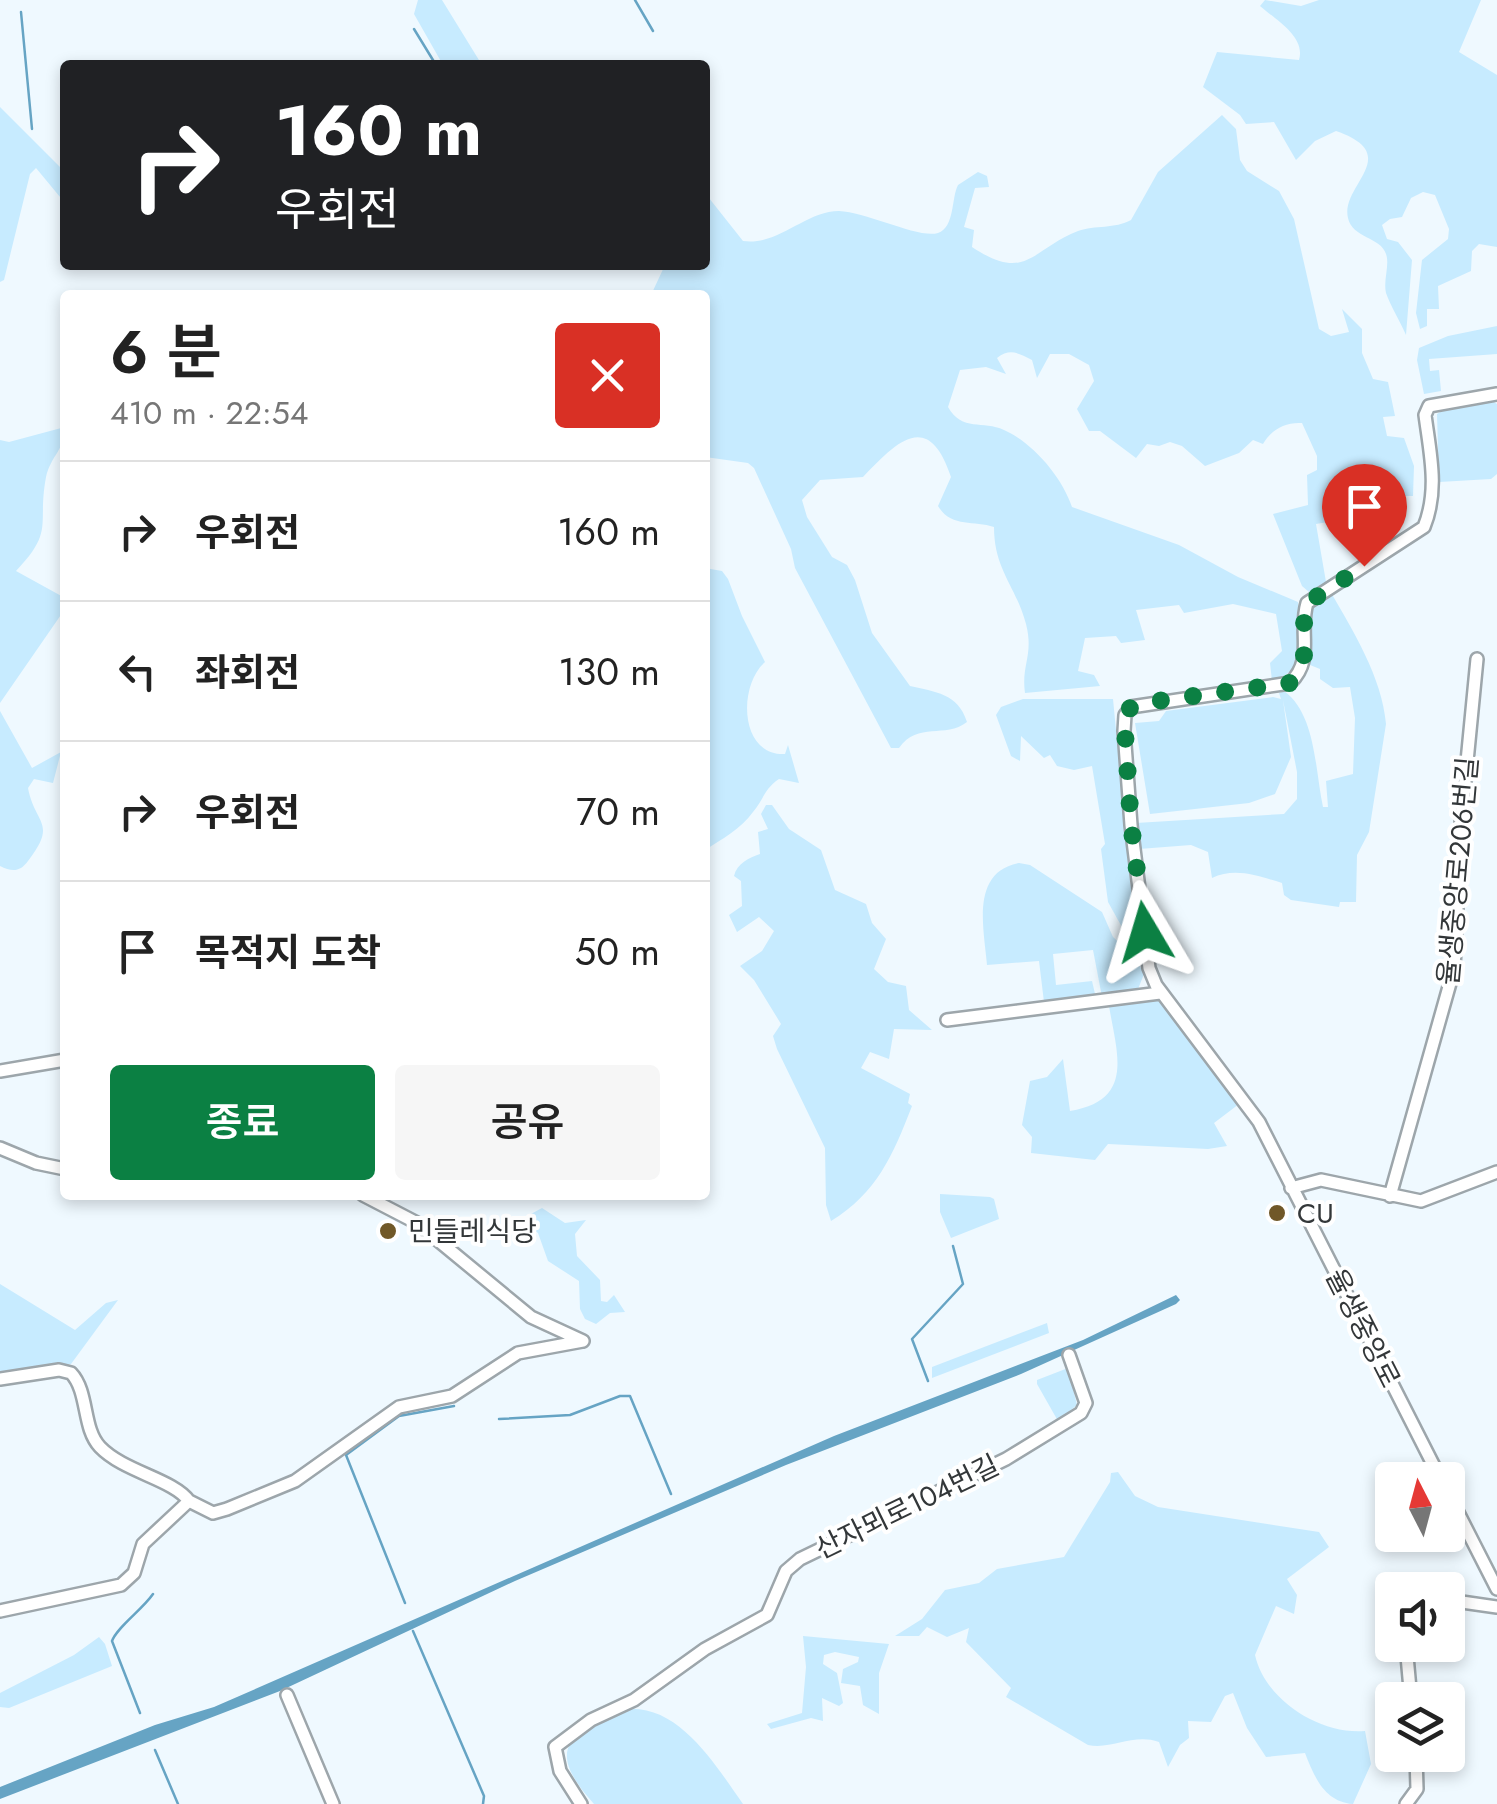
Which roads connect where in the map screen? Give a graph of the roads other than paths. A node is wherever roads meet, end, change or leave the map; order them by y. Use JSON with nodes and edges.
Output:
{"nodes":[{"id":1,"x":1497,"y":394,"type":"edge"},
{"id":2,"x":1477,"y":659,"type":"dead end"},
{"id":3,"x":1160,"y":993,"type":"junction"},
{"id":4,"x":948,"y":1020,"type":"dead end"},
{"id":5,"x":60,"y":1061,"type":"edge"},
{"id":6,"x":0,"y":1071,"type":"edge"},
{"id":7,"x":0,"y":1148,"type":"edge"},
{"id":8,"x":60,"y":1168,"type":"edge"},
{"id":9,"x":1497,"y":1172,"type":"edge"},
{"id":10,"x":1291,"y":1188,"type":"junction"},
{"id":11,"x":1390,"y":1196,"type":"junction"},
{"id":12,"x":373,"y":1200,"type":"edge"},
{"id":13,"x":1069,"y":1356,"type":"dead end"},
{"id":14,"x":0,"y":1379,"type":"edge"},
{"id":15,"x":1432,"y":1462,"type":"edge"},
{"id":16,"x":189,"y":1501,"type":"junction"},
{"id":17,"x":1465,"y":1526,"type":"edge"},
{"id":18,"x":1497,"y":1590,"type":"edge"},
{"id":19,"x":1465,"y":1602,"type":"edge"},
{"id":20,"x":1497,"y":1606,"type":"edge"},
{"id":21,"x":0,"y":1611,"type":"edge"},
{"id":22,"x":287,"y":1695,"type":"dead end"},
{"id":23,"x":1416,"y":1772,"type":"edge"},
{"id":24,"x":332,"y":1804,"type":"edge"},
{"id":25,"x":581,"y":1804,"type":"edge"},
{"id":26,"x":1406,"y":1804,"type":"edge"}],
"edges":[{"from":1,"to":3,"type":"street"},
{"from":2,"to":11,"type":"street","name":"율생중앙로206번길"},
{"from":3,"to":4,"type":"street"},
{"from":3,"to":10,"type":"street","name":"율생중앙로"},
{"from":5,"to":6,"type":"street"},
{"from":7,"to":8,"type":"street"},
{"from":9,"to":11,"type":"street"},
{"from":10,"to":11,"type":"street"},
{"from":10,"to":15,"type":"street","name":"율생중앙로"},
{"from":12,"to":16,"type":"street"},
{"from":13,"to":25,"type":"street","name":"산자뫼로104번길"},
{"from":14,"to":16,"type":"street"},
{"from":16,"to":21,"type":"street"},
{"from":17,"to":18,"type":"street"},
{"from":19,"to":20,"type":"street"},
{"from":22,"to":24,"type":"street"},
{"from":23,"to":26,"type":"street"}]}
